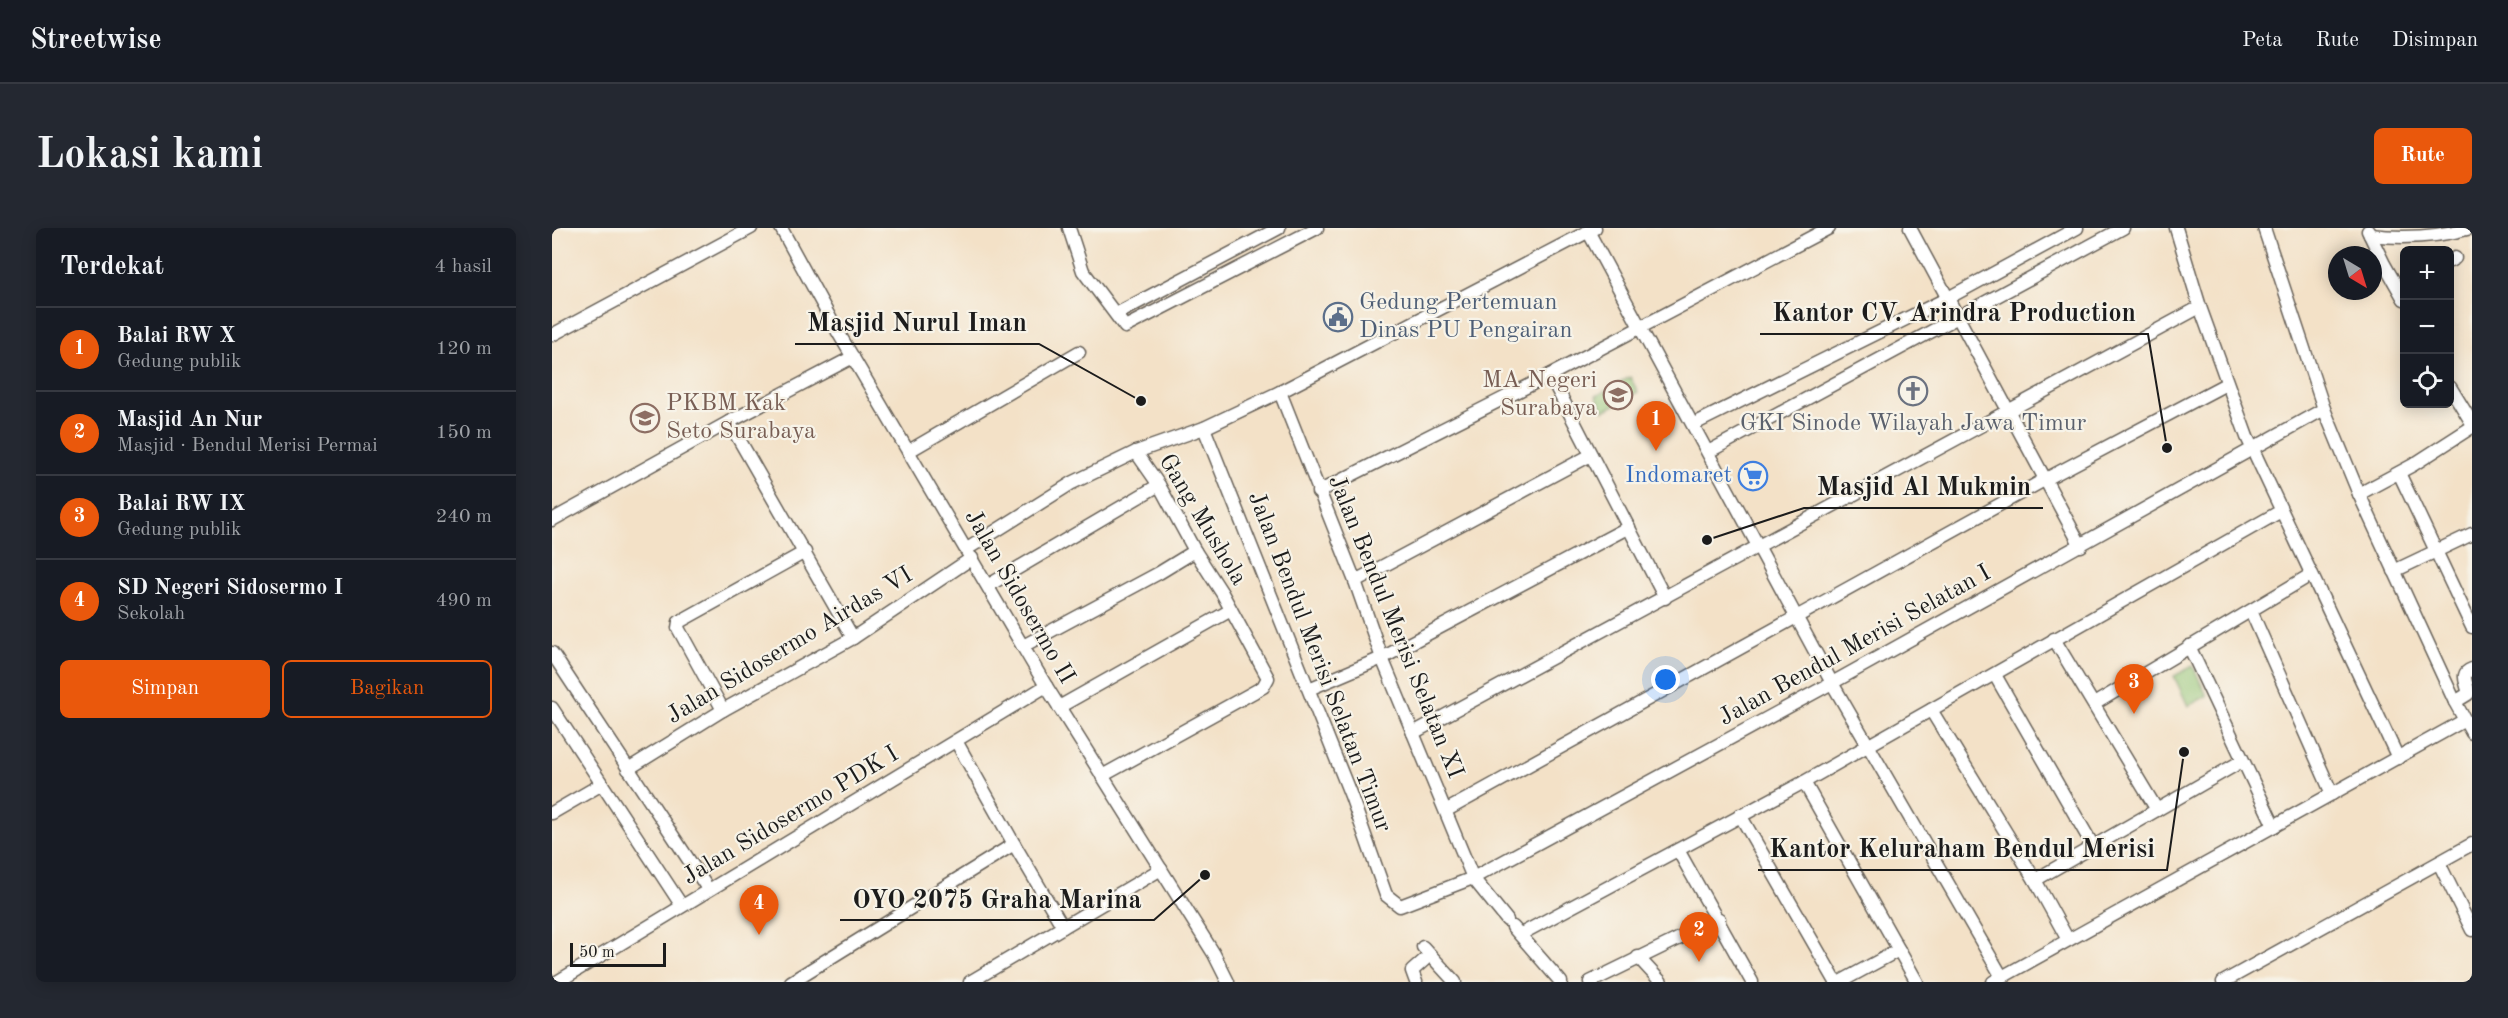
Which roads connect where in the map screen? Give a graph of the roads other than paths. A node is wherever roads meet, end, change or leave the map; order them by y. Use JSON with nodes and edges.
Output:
{"nodes":[{"id":1,"x":751,"y":228,"type":"edge"},
{"id":2,"x":782,"y":228,"type":"edge"},
{"id":3,"x":1069,"y":228,"type":"edge"},
{"id":4,"x":1279,"y":228,"type":"edge"},
{"id":5,"x":1317,"y":228,"type":"edge"},
{"id":6,"x":1829,"y":228,"type":"edge"},
{"id":7,"x":1910,"y":228,"type":"edge"},
{"id":8,"x":2077,"y":228,"type":"edge"},
{"id":9,"x":2123,"y":228,"type":"edge"},
{"id":10,"x":2176,"y":228,"type":"edge"},
{"id":11,"x":2264,"y":228,"type":"edge"},
{"id":12,"x":2471,"y":228,"type":"edge"},
{"id":13,"x":1592,"y":230,"type":"edge"},
{"id":14,"x":2369,"y":232,"type":"edge"},
{"id":15,"x":2400,"y":283,"type":"edge"},
{"id":16,"x":1948,"y":298,"type":"junction"},
{"id":17,"x":2200,"y":307,"type":"junction"},
{"id":18,"x":1116,"y":314,"type":"junction"},
{"id":19,"x":1959,"y":317,"type":"junction"},
{"id":20,"x":1641,"y":327,"type":"junction"},
{"id":21,"x":552,"y":335,"type":"edge"},
{"id":22,"x":1079,"y":352,"type":"dead end"},
{"id":23,"x":853,"y":357,"type":"junction"},
{"id":24,"x":1550,"y":375,"type":"junction"},
{"id":25,"x":2226,"y":384,"type":"junction"},
{"id":26,"x":1280,"y":392,"type":"junction"},
{"id":27,"x":2454,"y":394,"type":"edge"},
{"id":28,"x":2324,"y":409,"type":"junction"},
{"id":29,"x":2009,"y":411,"type":"junction"},
{"id":30,"x":729,"y":423,"type":"junction"},
{"id":31,"x":1694,"y":424,"type":"junction"},
{"id":32,"x":2472,"y":425,"type":"edge"},
{"id":33,"x":1204,"y":428,"type":"junction"},
{"id":34,"x":2253,"y":449,"type":"junction"},
{"id":35,"x":909,"y":451,"type":"junction"},
{"id":36,"x":1136,"y":452,"type":"junction"},
{"id":37,"x":1708,"y":452,"type":"junction"},
{"id":38,"x":1591,"y":455,"type":"junction"},
{"id":39,"x":2399,"y":472,"type":"junction"},
{"id":40,"x":2046,"y":480,"type":"junction"},
{"id":41,"x":1159,"y":485,"type":"junction"},
{"id":42,"x":1318,"y":492,"type":"junction"},
{"id":43,"x":2359,"y":494,"type":"junction"},
{"id":44,"x":2281,"y":511,"type":"junction"},
{"id":45,"x":552,"y":520,"type":"edge"},
{"id":46,"x":1629,"y":527,"type":"junction"},
{"id":47,"x":2472,"y":534,"type":"edge"},
{"id":48,"x":2081,"y":546,"type":"junction"},
{"id":49,"x":1758,"y":548,"type":"junction"},
{"id":50,"x":1195,"y":551,"type":"junction"},
{"id":51,"x":805,"y":552,"type":"junction"},
{"id":52,"x":2437,"y":552,"type":"junction"},
{"id":53,"x":970,"y":554,"type":"junction"},
{"id":54,"x":2394,"y":571,"type":"junction"},
{"id":55,"x":2312,"y":574,"type":"junction"},
{"id":56,"x":1355,"y":582,"type":"junction"},
{"id":57,"x":989,"y":585,"type":"junction"},
{"id":58,"x":1665,"y":598,"type":"junction"},
{"id":59,"x":1231,"y":610,"type":"junction"},
{"id":60,"x":2251,"y":611,"type":"junction"},
{"id":61,"x":1796,"y":617,"type":"junction"},
{"id":62,"x":2472,"y":627,"type":"edge"},
{"id":63,"x":853,"y":638,"type":"junction"},
{"id":64,"x":2054,"y":639,"type":"junction"},
{"id":65,"x":1023,"y":646,"type":"junction"},
{"id":66,"x":2189,"y":646,"type":"junction"},
{"id":67,"x":552,"y":653,"type":"edge"},
{"id":68,"x":1382,"y":658,"type":"junction"},
{"id":69,"x":2472,"y":669,"type":"edge"},
{"id":70,"x":1995,"y":675,"type":"junction"},
{"id":71,"x":1832,"y":683,"type":"junction"},
{"id":72,"x":1046,"y":687,"type":"junction"},
{"id":73,"x":1309,"y":689,"type":"junction"},
{"id":74,"x":2455,"y":702,"type":"junction"},
{"id":75,"x":2094,"y":704,"type":"junction"},
{"id":76,"x":1059,"y":707,"type":"junction"},
{"id":77,"x":552,"y":708,"type":"edge"},
{"id":78,"x":1931,"y":710,"type":"junction"},
{"id":79,"x":723,"y":711,"type":"junction"},
{"id":80,"x":2465,"y":720,"type":"junction"},
{"id":81,"x":1413,"y":733,"type":"junction"},
{"id":82,"x":2472,"y":733,"type":"edge"},
{"id":83,"x":956,"y":741,"type":"junction"},
{"id":84,"x":1868,"y":746,"type":"junction"},
{"id":85,"x":2398,"y":758,"type":"junction"},
{"id":86,"x":2242,"y":761,"type":"junction"},
{"id":87,"x":628,"y":769,"type":"junction"},
{"id":88,"x":1102,"y":776,"type":"junction"},
{"id":89,"x":1804,"y":782,"type":"junction"},
{"id":90,"x":602,"y":784,"type":"junction"},
{"id":91,"x":2332,"y":794,"type":"junction"},
{"id":92,"x":1447,"y":810,"type":"junction"},
{"id":93,"x":2157,"y":810,"type":"junction"},
{"id":94,"x":552,"y":813,"type":"edge"},
{"id":95,"x":1740,"y":815,"type":"junction"},
{"id":96,"x":2274,"y":826,"type":"junction"},
{"id":97,"x":1014,"y":844,"type":"junction"},
{"id":98,"x":2472,"y":844,"type":"edge"},
{"id":99,"x":2094,"y":846,"type":"junction"},
{"id":100,"x":1678,"y":850,"type":"junction"},
{"id":101,"x":2439,"y":862,"type":"junction"},
{"id":102,"x":1161,"y":869,"type":"junction"},
{"id":103,"x":1473,"y":878,"type":"junction"},
{"id":104,"x":2035,"y":880,"type":"junction"},
{"id":105,"x":705,"y":891,"type":"junction"},
{"id":106,"x":686,"y":903,"type":"junction"},
{"id":107,"x":1400,"y":906,"type":"joint"},
{"id":108,"x":1719,"y":919,"type":"junction"},
{"id":109,"x":1063,"y":927,"type":"junction"},
{"id":110,"x":1513,"y":927,"type":"junction"},
{"id":111,"x":2472,"y":930,"type":"edge"},
{"id":112,"x":2068,"y":940,"type":"junction"},
{"id":113,"x":1899,"y":950,"type":"junction"},
{"id":114,"x":1638,"y":957,"type":"junction"},
{"id":115,"x":1997,"y":980,"type":"edge"},
{"id":116,"x":557,"y":982,"type":"edge"},
{"id":117,"x":791,"y":982,"type":"edge"},
{"id":118,"x":970,"y":982,"type":"edge"},
{"id":119,"x":1228,"y":982,"type":"edge"},
{"id":120,"x":1416,"y":982,"type":"edge"},
{"id":121,"x":1455,"y":982,"type":"edge"},
{"id":122,"x":1561,"y":982,"type":"edge"},
{"id":123,"x":1590,"y":982,"type":"edge"},
{"id":124,"x":1661,"y":982,"type":"edge"},
{"id":125,"x":1752,"y":982,"type":"edge"},
{"id":126,"x":1838,"y":982,"type":"edge"},
{"id":127,"x":1917,"y":982,"type":"edge"},
{"id":128,"x":2223,"y":982,"type":"edge"}],
"edges":[{"from":1,"to":21,"type":"street"},
{"from":2,"to":23,"type":"street","name":"Jalan Sidosermo II"},
{"from":3,"to":18,"type":"street"},
{"from":4,"to":18,"type":"street"},
{"from":5,"to":18,"type":"street"},
{"from":6,"to":20,"type":"street"},
{"from":7,"to":16,"type":"street"},
{"from":8,"to":16,"type":"street"},
{"from":9,"to":19,"type":"street"},
{"from":10,"to":17,"type":"street"},
{"from":11,"to":28,"type":"street"},
{"from":12,"to":14,"type":"street"},
{"from":13,"to":20,"type":"street"},
{"from":13,"to":26,"type":"street","name":"Jalan Sidosermo Airdas VI"},
{"from":14,"to":15,"type":"street"},
{"from":16,"to":19,"type":"street"},
{"from":16,"to":31,"type":"street"},
{"from":17,"to":25,"type":"street"},
{"from":17,"to":29,"type":"street"},
{"from":19,"to":29,"type":"street"},
{"from":19,"to":37,"type":"street"},
{"from":20,"to":24,"type":"street"},
{"from":20,"to":31,"type":"street"},
{"from":22,"to":35,"type":"street"},
{"from":23,"to":30,"type":"street"},
{"from":23,"to":35,"type":"street","name":"Jalan Sidosermo II"},
{"from":24,"to":38,"type":"street"},
{"from":24,"to":42,"type":"street"},
{"from":25,"to":34,"type":"street"},
{"from":25,"to":40,"type":"street"},
{"from":26,"to":33,"type":"street","name":"Jalan Sidosermo Airdas VI"},
{"from":26,"to":42,"type":"street","name":"Jalan Bendul Merisi Selatan XI"},
{"from":27,"to":32,"type":"street"},
{"from":28,"to":34,"type":"street","name":"Jalan Bendul Merisi Selatan I"},
{"from":28,"to":43,"type":"street"},
{"from":29,"to":40,"type":"street"},
{"from":29,"to":49,"type":"street"},
{"from":30,"to":45,"type":"street"},
{"from":30,"to":51,"type":"street"},
{"from":31,"to":37,"type":"street"},
{"from":32,"to":39,"type":"street"},
{"from":33,"to":36,"type":"street","name":"Jalan Sidosermo Airdas VI"},
{"from":33,"to":73,"type":"street","name":"Jalan Bendul Merisi Selatan Timur"},
{"from":34,"to":44,"type":"street"},
{"from":34,"to":48,"type":"street","name":"Jalan Bendul Merisi Selatan I"},
{"from":35,"to":53,"type":"street","name":"Jalan Sidosermo II"},
{"from":36,"to":41,"type":"street","name":"Gang Mushola"},
{"from":36,"to":53,"type":"street","name":"Jalan Sidosermo Airdas VI"},
{"from":37,"to":49,"type":"street"},
{"from":38,"to":46,"type":"street"},
{"from":38,"to":56,"type":"street"},
{"from":39,"to":43,"type":"street"},
{"from":39,"to":52,"type":"street"},
{"from":40,"to":48,"type":"street"},
{"from":40,"to":61,"type":"street"},
{"from":41,"to":50,"type":"street","name":"Gang Mushola"},
{"from":41,"to":57,"type":"street"},
{"from":42,"to":56,"type":"street","name":"Jalan Bendul Merisi Selatan XI"},
{"from":43,"to":54,"type":"street"},
{"from":44,"to":55,"type":"street"},
{"from":44,"to":64,"type":"street"},
{"from":46,"to":58,"type":"street"},
{"from":46,"to":68,"type":"street"},
{"from":47,"to":52,"type":"street"},
{"from":48,"to":71,"type":"street","name":"Jalan Bendul Merisi Selatan I"},
{"from":49,"to":58,"type":"street"},
{"from":49,"to":61,"type":"street"},
{"from":50,"to":59,"type":"street","name":"Gang Mushola"},
{"from":50,"to":65,"type":"street"},
{"from":51,"to":63,"type":"street"},
{"from":51,"to":79,"type":"street"},
{"from":52,"to":54,"type":"street"},
{"from":52,"to":62,"type":"street"},
{"from":53,"to":57,"type":"street","name":"Jalan Sidosermo II"},
{"from":53,"to":63,"type":"street","name":"Jalan Sidosermo Airdas VI"},
{"from":54,"to":74,"type":"street"},
{"from":55,"to":60,"type":"street"},
{"from":55,"to":85,"type":"street"},
{"from":56,"to":68,"type":"street","name":"Jalan Bendul Merisi Selatan XI"},
{"from":57,"to":65,"type":"street","name":"Jalan Sidosermo II"},
{"from":58,"to":81,"type":"street"},
{"from":59,"to":76,"type":"street"},
{"from":59,"to":88,"type":"street","name":"Gang Mushola"},
{"from":60,"to":66,"type":"street"},
{"from":60,"to":91,"type":"street"},
{"from":61,"to":71,"type":"street"},
{"from":61,"to":92,"type":"street"},
{"from":63,"to":79,"type":"street","name":"Jalan Sidosermo Airdas VI"},
{"from":64,"to":70,"type":"street"},
{"from":64,"to":75,"type":"street"},
{"from":65,"to":72,"type":"street","name":"Jalan Sidosermo II"},
{"from":66,"to":75,"type":"street"},
{"from":66,"to":86,"type":"street"},
{"from":67,"to":87,"type":"street"},
{"from":68,"to":73,"type":"street"},
{"from":68,"to":81,"type":"street","name":"Jalan Bendul Merisi Selatan XI"},
{"from":69,"to":74,"type":"street"},
{"from":70,"to":78,"type":"street"},
{"from":70,"to":99,"type":"street"},
{"from":71,"to":84,"type":"street"},
{"from":71,"to":103,"type":"street","name":"Jalan Bendul Merisi Selatan I"},
{"from":72,"to":76,"type":"street","name":"Jalan Sidosermo II"},
{"from":72,"to":83,"type":"street","name":"Jalan Sidosermo PDK I"},
{"from":73,"to":107,"type":"street","name":"Jalan Bendul Merisi Selatan Timur"},
{"from":74,"to":80,"type":"street"},
{"from":75,"to":93,"type":"street"},
{"from":76,"to":88,"type":"street","name":"Jalan Sidosermo II"},
{"from":77,"to":90,"type":"street"},
{"from":78,"to":84,"type":"street"},
{"from":78,"to":104,"type":"street"},
{"from":79,"to":87,"type":"street","name":"Jalan Sidosermo Airdas VI"},
{"from":80,"to":82,"type":"street"},
{"from":80,"to":85,"type":"street"},
{"from":81,"to":92,"type":"street","name":"Jalan Bendul Merisi Selatan XI"},
{"from":83,"to":97,"type":"street"},
{"from":83,"to":105,"type":"street","name":"Jalan Sidosermo PDK I"},
{"from":84,"to":89,"type":"street"},
{"from":84,"to":115,"type":"street"},
{"from":85,"to":91,"type":"street"},
{"from":86,"to":93,"type":"street"},
{"from":86,"to":96,"type":"street"},
{"from":87,"to":105,"type":"street"},
{"from":88,"to":102,"type":"street","name":"Jalan Sidosermo II"},
{"from":89,"to":95,"type":"street"},
{"from":89,"to":113,"type":"street"},
{"from":90,"to":94,"type":"street"},
{"from":90,"to":106,"type":"street"},
{"from":91,"to":96,"type":"street"},
{"from":92,"to":103,"type":"street","name":"Jalan Bendul Merisi Selatan XI"},
{"from":93,"to":99,"type":"street"},
{"from":95,"to":100,"type":"street"},
{"from":95,"to":126,"type":"street"},
{"from":96,"to":112,"type":"street"},
{"from":97,"to":109,"type":"street"},
{"from":97,"to":117,"type":"street"},
{"from":98,"to":101,"type":"street"},
{"from":99,"to":104,"type":"street"},
{"from":100,"to":108,"type":"street"},
{"from":100,"to":110,"type":"street"},
{"from":101,"to":111,"type":"street"},
{"from":101,"to":128,"type":"street"},
{"from":102,"to":109,"type":"street"},
{"from":102,"to":119,"type":"street","name":"Jalan Sidosermo II"},
{"from":103,"to":107,"type":"street","name":"Jalan Bendul Merisi Selatan I"},
{"from":103,"to":110,"type":"street","name":"Jalan Bendul Merisi Selatan XI"},
{"from":104,"to":112,"type":"street"},
{"from":105,"to":106,"type":"street","name":"Jalan Sidosermo PDK I"},
{"from":106,"to":116,"type":"street","name":"Jalan Sidosermo PDK I"},
{"from":108,"to":114,"type":"street"},
{"from":108,"to":125,"type":"street"},
{"from":109,"to":118,"type":"street"},
{"from":110,"to":122,"type":"street","name":"Jalan Bendul Merisi Selatan XI"},
{"from":112,"to":115,"type":"street"},
{"from":113,"to":126,"type":"street"},
{"from":113,"to":127,"type":"street"},
{"from":114,"to":123,"type":"street"},
{"from":114,"to":124,"type":"street"},
{"from":120,"to":121,"type":"street"}]}
